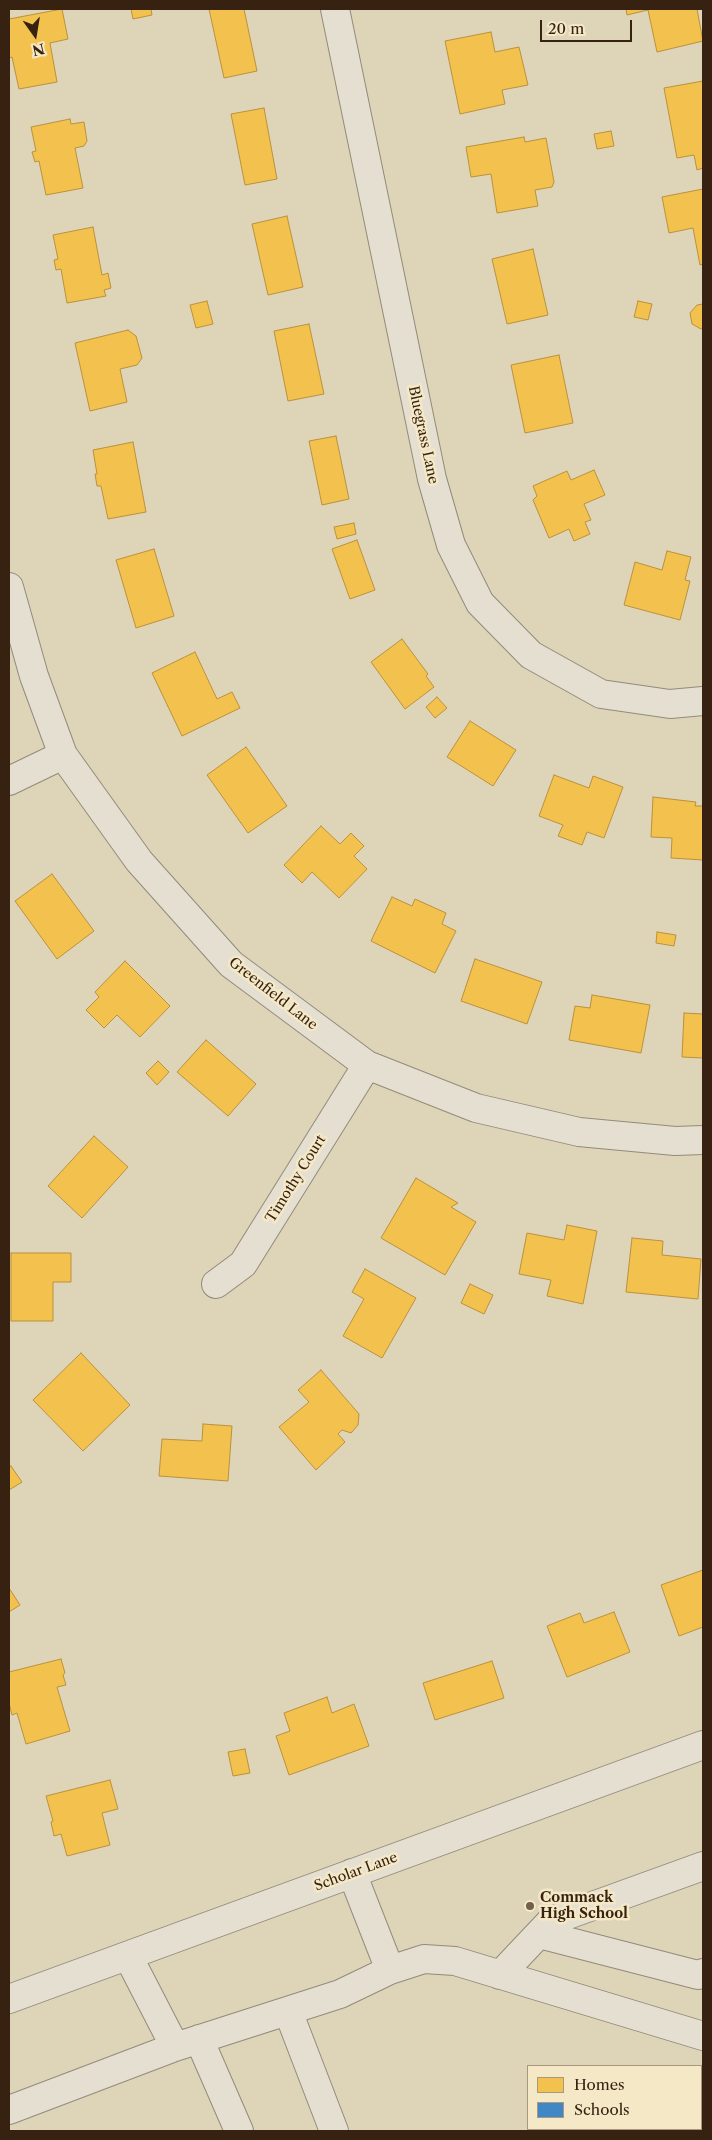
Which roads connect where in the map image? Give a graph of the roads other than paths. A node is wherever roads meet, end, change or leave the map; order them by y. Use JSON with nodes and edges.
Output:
{"nodes":[{"id":1,"x":335,"y":9,"type":"edge"},
{"id":2,"x":9,"y":587,"type":"edge"},
{"id":3,"x":703,"y":701,"type":"edge"},
{"id":4,"x":63,"y":755,"type":"junction"},
{"id":5,"x":9,"y":781,"type":"edge"},
{"id":6,"x":366,"y":1065,"type":"junction"},
{"id":7,"x":703,"y":1140,"type":"edge"},
{"id":8,"x":216,"y":1284,"type":"dead end"},
{"id":9,"x":703,"y":1745,"type":"edge"},
{"id":10,"x":703,"y":1866,"type":"edge"},
{"id":11,"x":352,"y":1873,"type":"junction"},
{"id":12,"x":539,"y":1934,"type":"junction"},
{"id":13,"x":128,"y":1956,"type":"junction"},
{"id":14,"x":390,"y":1970,"type":"junction"},
{"id":15,"x":703,"y":1973,"type":"edge"},
{"id":16,"x":500,"y":1975,"type":"junction"},
{"id":17,"x":9,"y":1999,"type":"edge"},
{"id":18,"x":288,"y":2011,"type":"junction"},
{"id":19,"x":703,"y":2036,"type":"edge"},
{"id":20,"x":187,"y":2043,"type":"junction"},
{"id":21,"x":9,"y":2110,"type":"edge"},
{"id":22,"x":239,"y":2131,"type":"edge"},
{"id":23,"x":334,"y":2131,"type":"edge"}],
"edges":[{"from":1,"to":3,"type":"street","name":"Bluegrass Lane"},
{"from":2,"to":4,"type":"street","name":"Greenfield Lane"},
{"from":4,"to":5,"type":"street"},
{"from":4,"to":6,"type":"street","name":"Greenfield Lane"},
{"from":6,"to":7,"type":"street","name":"Greenfield Lane"},
{"from":6,"to":8,"type":"street","name":"Timothy Court"},
{"from":9,"to":11,"type":"street","name":"Scholar Lane"},
{"from":10,"to":12,"type":"street"},
{"from":11,"to":13,"type":"street","name":"Scholar Lane"},
{"from":11,"to":14,"type":"street"},
{"from":12,"to":15,"type":"street"},
{"from":12,"to":16,"type":"street"},
{"from":13,"to":17,"type":"street","name":"Scholar Lane"},
{"from":13,"to":20,"type":"street"},
{"from":14,"to":16,"type":"street"},
{"from":14,"to":18,"type":"street"},
{"from":16,"to":19,"type":"street"},
{"from":18,"to":20,"type":"street"},
{"from":18,"to":23,"type":"street"},
{"from":20,"to":21,"type":"street"},
{"from":20,"to":22,"type":"street"}]}
